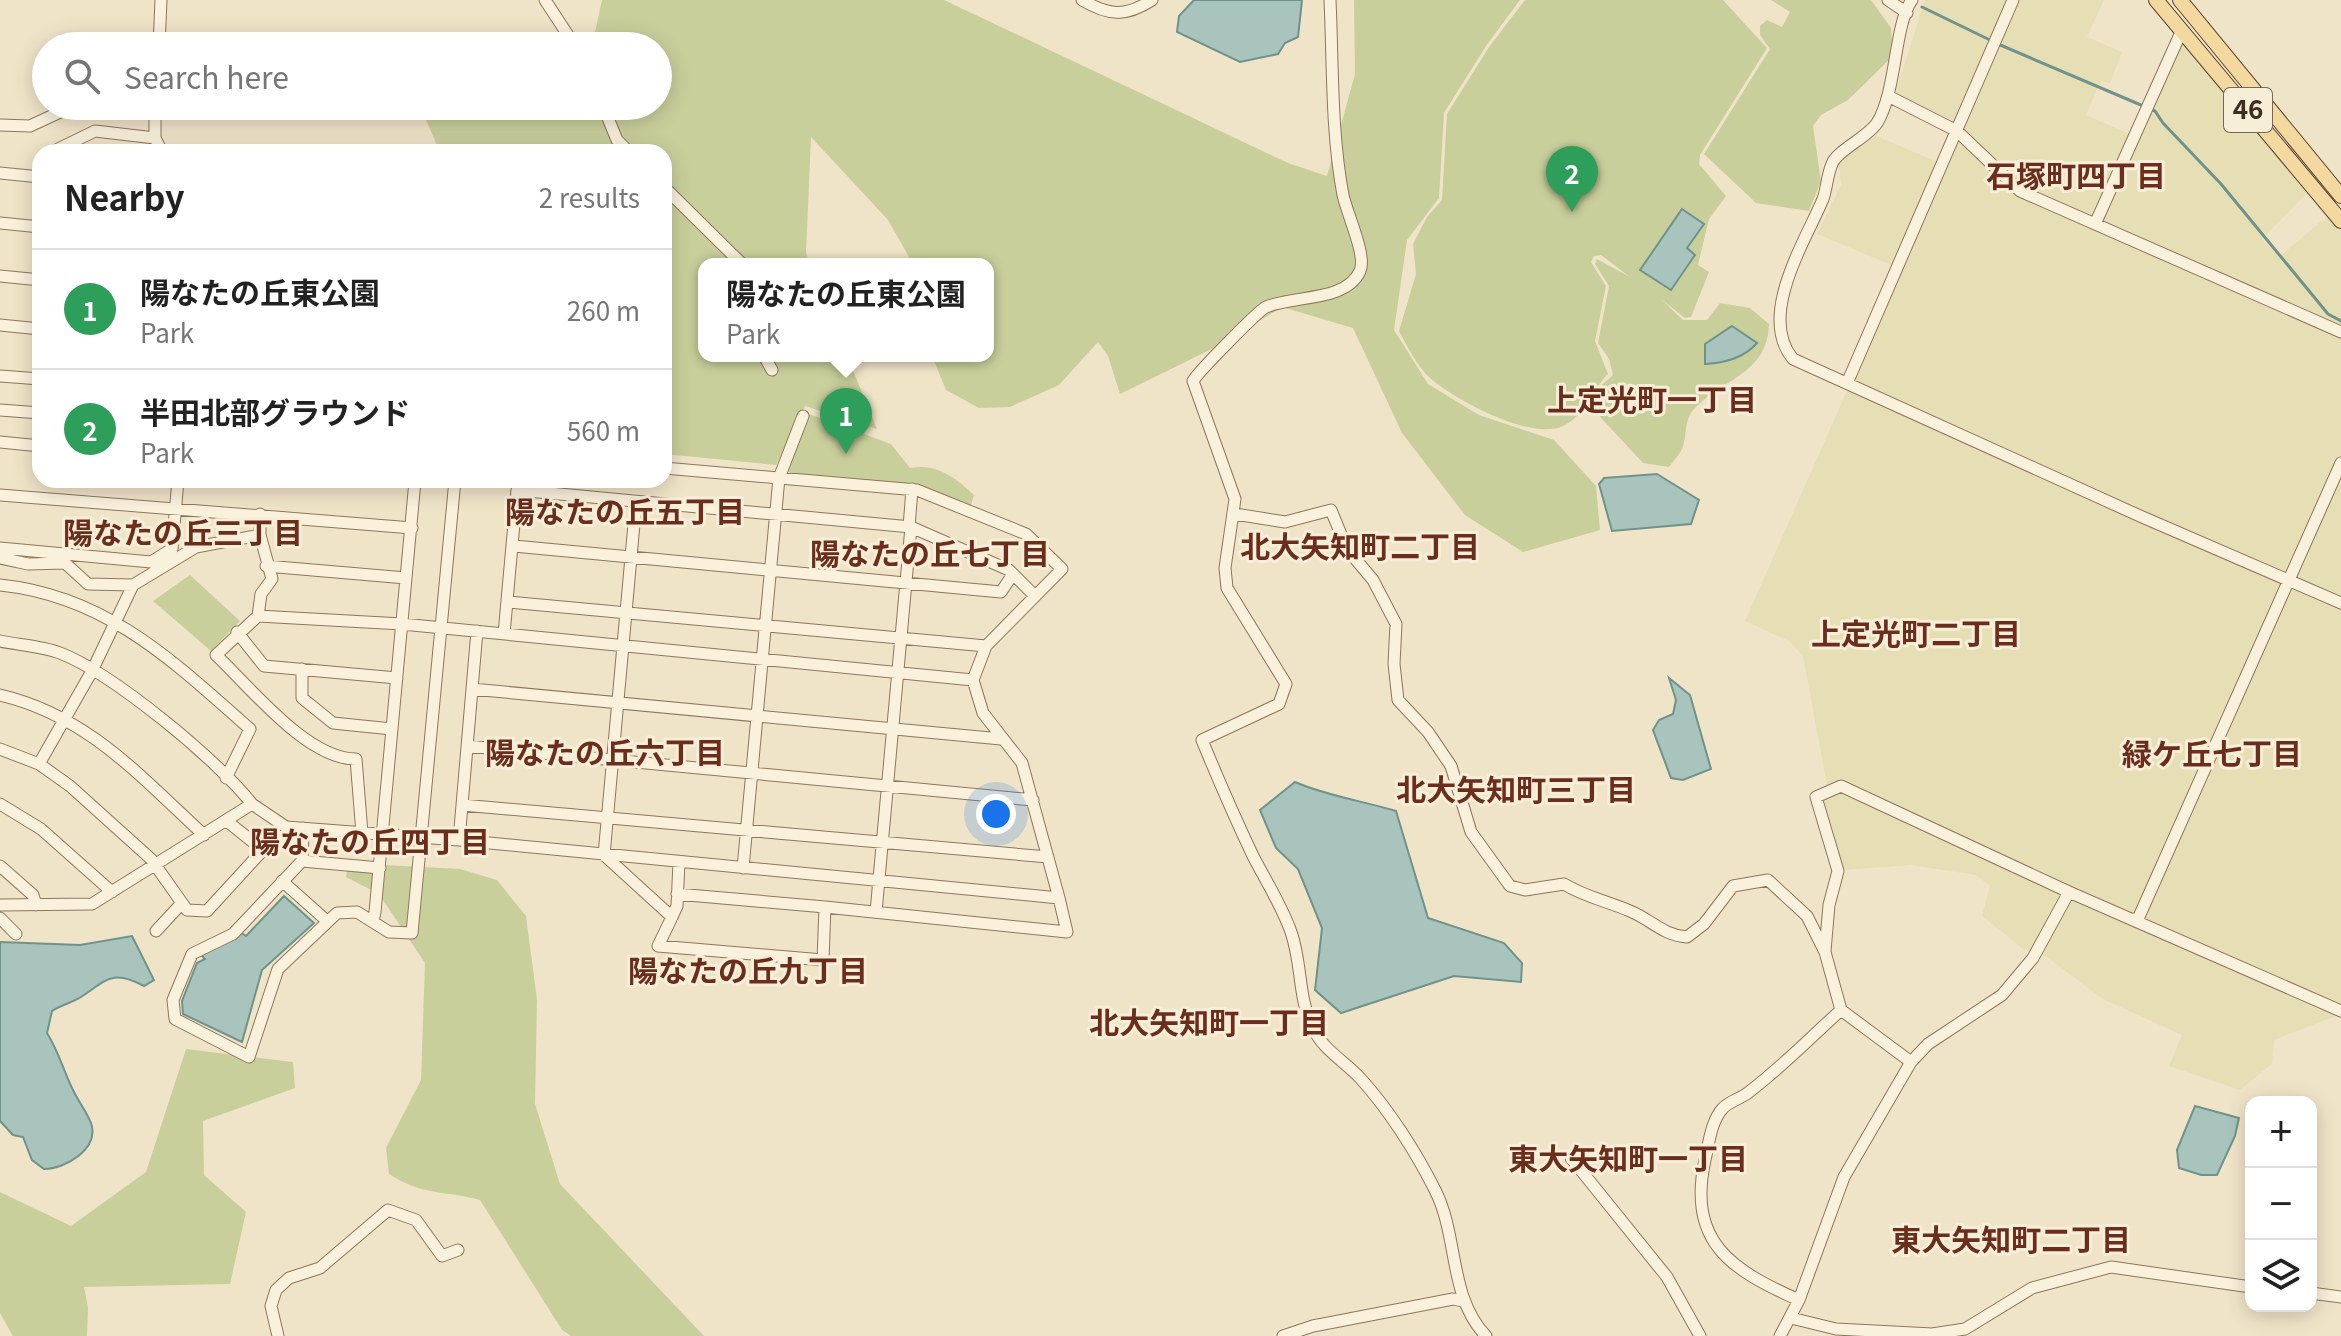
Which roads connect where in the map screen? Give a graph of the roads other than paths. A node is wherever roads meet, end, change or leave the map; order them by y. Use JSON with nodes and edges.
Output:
{"nodes":[{"id":1,"x":161,"y":0,"type":"edge"},
{"id":2,"x":545,"y":0,"type":"edge"},
{"id":3,"x":1082,"y":0,"type":"edge"},
{"id":4,"x":1152,"y":0,"type":"edge"},
{"id":5,"x":1330,"y":0,"type":"edge"},
{"id":6,"x":1888,"y":0,"type":"edge"},
{"id":7,"x":1912,"y":0,"type":"edge"},
{"id":8,"x":2013,"y":0,"type":"edge"},
{"id":9,"x":2156,"y":0,"type":"edge"},
{"id":10,"x":2180,"y":0,"type":"edge"},
{"id":11,"x":1907,"y":13,"type":"junction"},
{"id":12,"x":2182,"y":30,"type":"junction"},
{"id":13,"x":160,"y":32,"type":"edge"},
{"id":14,"x":566,"y":32,"type":"edge"},
{"id":15,"x":1888,"y":96,"type":"junction"},
{"id":16,"x":43,"y":120,"type":"edge"},
{"id":17,"x":155,"y":120,"type":"edge"},
{"id":18,"x":609,"y":120,"type":"edge"},
{"id":19,"x":0,"y":125,"type":"edge"},
{"id":20,"x":1957,"y":131,"type":"junction"},
{"id":21,"x":155,"y":138,"type":"junction"},
{"id":22,"x":68,"y":144,"type":"edge"},
{"id":23,"x":158,"y":144,"type":"edge"},
{"id":24,"x":621,"y":144,"type":"edge"},
{"id":25,"x":0,"y":173,"type":"edge"},
{"id":26,"x":32,"y":176,"type":"edge"},
{"id":27,"x":672,"y":195,"type":"edge"},
{"id":28,"x":2341,"y":196,"type":"edge"},
{"id":29,"x":2341,"y":221,"type":"edge"},
{"id":30,"x":2096,"y":222,"type":"junction"},
{"id":31,"x":0,"y":223,"type":"edge"},
{"id":32,"x":32,"y":226,"type":"edge"},
{"id":33,"x":736,"y":258,"type":"edge"},
{"id":34,"x":0,"y":276,"type":"edge"},
{"id":35,"x":32,"y":279,"type":"edge"},
{"id":36,"x":0,"y":325,"type":"edge"},
{"id":37,"x":32,"y":328,"type":"edge"},
{"id":38,"x":2341,"y":332,"type":"edge"},
{"id":39,"x":767,"y":362,"type":"edge"},
{"id":40,"x":772,"y":370,"type":"dead end"},
{"id":41,"x":0,"y":376,"type":"edge"},
{"id":42,"x":32,"y":378,"type":"edge"},
{"id":43,"x":1848,"y":381,"type":"junction"},
{"id":44,"x":0,"y":410,"type":"edge"},
{"id":45,"x":32,"y":412,"type":"edge"},
{"id":46,"x":803,"y":416,"type":"dead end"},
{"id":47,"x":0,"y":442,"type":"edge"},
{"id":48,"x":32,"y":445,"type":"edge"},
{"id":49,"x":2341,"y":463,"type":"edge"},
{"id":50,"x":672,"y":469,"type":"edge"},
{"id":51,"x":779,"y":478,"type":"junction"},
{"id":52,"x":177,"y":488,"type":"edge"},
{"id":53,"x":415,"y":488,"type":"edge"},
{"id":54,"x":454,"y":488,"type":"edge"},
{"id":55,"x":518,"y":488,"type":"edge"},
{"id":56,"x":539,"y":488,"type":"edge"},
{"id":57,"x":912,"y":489,"type":"junction"},
{"id":58,"x":0,"y":495,"type":"edge"},
{"id":59,"x":636,"y":502,"type":"junction"},
{"id":60,"x":175,"y":511,"type":"junction"},
{"id":61,"x":260,"y":514,"type":"junction"},
{"id":62,"x":774,"y":514,"type":"junction"},
{"id":63,"x":1235,"y":514,"type":"junction"},
{"id":64,"x":910,"y":527,"type":"junction"},
{"id":65,"x":412,"y":528,"type":"junction"},
{"id":66,"x":260,"y":535,"type":"junction"},
{"id":67,"x":514,"y":546,"type":"junction"},
{"id":68,"x":0,"y":548,"type":"edge"},
{"id":69,"x":0,"y":558,"type":"edge"},
{"id":70,"x":631,"y":559,"type":"junction"},
{"id":71,"x":266,"y":566,"type":"junction"},
{"id":72,"x":771,"y":570,"type":"junction"},
{"id":73,"x":1013,"y":574,"type":"junction"},
{"id":74,"x":406,"y":578,"type":"junction"},
{"id":75,"x":2289,"y":581,"type":"junction"},
{"id":76,"x":905,"y":583,"type":"junction"},
{"id":77,"x":0,"y":585,"type":"edge"},
{"id":78,"x":133,"y":585,"type":"junction"},
{"id":79,"x":1035,"y":596,"type":"junction"},
{"id":80,"x":508,"y":602,"type":"junction"},
{"id":81,"x":2341,"y":603,"type":"edge"},
{"id":82,"x":627,"y":613,"type":"junction"},
{"id":83,"x":258,"y":616,"type":"junction"},
{"id":84,"x":116,"y":621,"type":"junction"},
{"id":85,"x":402,"y":624,"type":"junction"},
{"id":86,"x":766,"y":626,"type":"junction"},
{"id":87,"x":441,"y":628,"type":"junction"},
{"id":88,"x":477,"y":631,"type":"junction"},
{"id":89,"x":237,"y":632,"type":"junction"},
{"id":90,"x":504,"y":634,"type":"junction"},
{"id":91,"x":899,"y":637,"type":"junction"},
{"id":92,"x":0,"y":641,"type":"edge"},
{"id":93,"x":986,"y":646,"type":"junction"},
{"id":94,"x":624,"y":647,"type":"junction"},
{"id":95,"x":762,"y":660,"type":"junction"},
{"id":96,"x":302,"y":669,"type":"junction"},
{"id":97,"x":92,"y":671,"type":"junction"},
{"id":98,"x":895,"y":672,"type":"junction"},
{"id":99,"x":397,"y":678,"type":"junction"},
{"id":100,"x":973,"y":680,"type":"junction"},
{"id":101,"x":472,"y":689,"type":"junction"},
{"id":102,"x":0,"y":695,"type":"edge"},
{"id":103,"x":618,"y":705,"type":"junction"},
{"id":104,"x":63,"y":717,"type":"junction"},
{"id":105,"x":757,"y":717,"type":"junction"},
{"id":106,"x":392,"y":729,"type":"junction"},
{"id":107,"x":890,"y":731,"type":"junction"},
{"id":108,"x":1001,"y":739,"type":"junction"},
{"id":109,"x":467,"y":746,"type":"junction"},
{"id":110,"x":0,"y":749,"type":"edge"},
{"id":111,"x":613,"y":761,"type":"junction"},
{"id":112,"x":39,"y":764,"type":"junction"},
{"id":113,"x":752,"y":773,"type":"junction"},
{"id":114,"x":226,"y":778,"type":"junction"},
{"id":115,"x":886,"y":787,"type":"junction"},
{"id":116,"x":1033,"y":800,"type":"junction"},
{"id":117,"x":0,"y":804,"type":"edge"},
{"id":118,"x":252,"y":804,"type":"junction"},
{"id":119,"x":462,"y":805,"type":"junction"},
{"id":120,"x":608,"y":816,"type":"junction"},
{"id":121,"x":228,"y":822,"type":"junction"},
{"id":122,"x":303,"y":828,"type":"junction"},
{"id":123,"x":746,"y":829,"type":"junction"},
{"id":124,"x":362,"y":833,"type":"junction"},
{"id":125,"x":204,"y":835,"type":"junction"},
{"id":126,"x":382,"y":835,"type":"junction"},
{"id":127,"x":422,"y":837,"type":"junction"},
{"id":128,"x":459,"y":840,"type":"junction"},
{"id":129,"x":881,"y":844,"type":"junction"},
{"id":130,"x":604,"y":855,"type":"junction"},
{"id":131,"x":1048,"y":857,"type":"junction"},
{"id":132,"x":302,"y":861,"type":"junction"},
{"id":133,"x":679,"y":862,"type":"junction"},
{"id":134,"x":0,"y":866,"type":"edge"},
{"id":135,"x":155,"y":866,"type":"junction"},
{"id":136,"x":380,"y":868,"type":"junction"},
{"id":137,"x":743,"y":868,"type":"junction"},
{"id":138,"x":282,"y":881,"type":"junction"},
{"id":139,"x":878,"y":881,"type":"junction"},
{"id":140,"x":112,"y":892,"type":"junction"},
{"id":141,"x":2069,"y":892,"type":"junction"},
{"id":142,"x":677,"y":894,"type":"junction"},
{"id":143,"x":1059,"y":898,"type":"junction"},
{"id":144,"x":182,"y":903,"type":"junction"},
{"id":145,"x":0,"y":905,"type":"edge"},
{"id":146,"x":36,"y":905,"type":"junction"},
{"id":147,"x":825,"y":907,"type":"junction"},
{"id":148,"x":876,"y":912,"type":"junction"},
{"id":149,"x":672,"y":917,"type":"junction"},
{"id":150,"x":0,"y":918,"type":"edge"},
{"id":151,"x":2133,"y":919,"type":"junction"},
{"id":152,"x":327,"y":921,"type":"junction"},
{"id":153,"x":373,"y":922,"type":"junction"},
{"id":154,"x":156,"y":931,"type":"dead end"},
{"id":155,"x":16,"y":934,"type":"dead end"},
{"id":156,"x":1825,"y":952,"type":"junction"},
{"id":157,"x":1841,"y":1010,"type":"junction"},
{"id":158,"x":2341,"y":1011,"type":"edge"},
{"id":159,"x":1911,"y":1062,"type":"junction"},
{"id":160,"x":1571,"y":1158,"type":"dead end"},
{"id":161,"x":458,"y":1250,"type":"dead end"},
{"id":162,"x":2245,"y":1286,"type":"edge"},
{"id":163,"x":2317,"y":1294,"type":"edge"},
{"id":164,"x":2341,"y":1297,"type":"edge"},
{"id":165,"x":1799,"y":1300,"type":"junction"},
{"id":166,"x":1463,"y":1301,"type":"junction"},
{"id":167,"x":1791,"y":1318,"type":"junction"},
{"id":168,"x":1932,"y":1335,"type":"edge"},
{"id":169,"x":278,"y":1336,"type":"edge"},
{"id":170,"x":1283,"y":1336,"type":"edge"},
{"id":171,"x":1486,"y":1336,"type":"edge"},
{"id":172,"x":1700,"y":1336,"type":"edge"},
{"id":173,"x":1780,"y":1336,"type":"edge"}],
"edges":[{"from":1,"to":13,"type":"street"},
{"from":2,"to":14,"type":"street"},
{"from":3,"to":4,"type":"street"},
{"from":5,"to":63,"type":"street"},
{"from":6,"to":11,"type":"street"},
{"from":7,"to":11,"type":"street"},
{"from":8,"to":20,"type":"street"},
{"from":9,"to":12,"type":"main road","number":"46"},
{"from":10,"to":28,"type":"main road","number":"46"},
{"from":11,"to":15,"type":"street"},
{"from":12,"to":29,"type":"main road","number":"46"},
{"from":12,"to":30,"type":"street"},
{"from":15,"to":20,"type":"street"},
{"from":15,"to":43,"type":"street"},
{"from":16,"to":19,"type":"street"},
{"from":17,"to":21,"type":"street"},
{"from":18,"to":24,"type":"street"},
{"from":20,"to":30,"type":"street"},
{"from":20,"to":43,"type":"street"},
{"from":21,"to":22,"type":"street"},
{"from":21,"to":23,"type":"street"},
{"from":25,"to":26,"type":"street"},
{"from":27,"to":33,"type":"street"},
{"from":30,"to":38,"type":"street"},
{"from":31,"to":32,"type":"street"},
{"from":34,"to":35,"type":"street"},
{"from":36,"to":37,"type":"street"},
{"from":39,"to":40,"type":"street"},
{"from":41,"to":42,"type":"street"},
{"from":43,"to":75,"type":"street"},
{"from":44,"to":45,"type":"street"},
{"from":46,"to":51,"type":"street"},
{"from":47,"to":48,"type":"street"},
{"from":49,"to":75,"type":"street"},
{"from":50,"to":51,"type":"street"},
{"from":51,"to":57,"type":"street"},
{"from":51,"to":62,"type":"street"},
{"from":52,"to":60,"type":"street"},
{"from":53,"to":65,"type":"street"},
{"from":54,"to":87,"type":"street"},
{"from":55,"to":67,"type":"street"},
{"from":56,"to":59,"type":"street"},
{"from":57,"to":64,"type":"street"},
{"from":57,"to":79,"type":"street"},
{"from":58,"to":60,"type":"street"},
{"from":59,"to":62,"type":"street"},
{"from":59,"to":70,"type":"street"},
{"from":60,"to":61,"type":"street"},
{"from":60,"to":68,"type":"street"},
{"from":61,"to":65,"type":"street"},
{"from":61,"to":66,"type":"street"},
{"from":62,"to":64,"type":"street"},
{"from":62,"to":72,"type":"street"},
{"from":63,"to":156,"type":"street"},
{"from":63,"to":166,"type":"street"},
{"from":64,"to":73,"type":"street"},
{"from":64,"to":76,"type":"street"},
{"from":65,"to":74,"type":"street"},
{"from":66,"to":71,"type":"street"},
{"from":66,"to":78,"type":"street"},
{"from":67,"to":70,"type":"street"},
{"from":67,"to":80,"type":"street"},
{"from":69,"to":78,"type":"street"},
{"from":70,"to":72,"type":"street"},
{"from":70,"to":82,"type":"street"},
{"from":71,"to":74,"type":"street"},
{"from":71,"to":83,"type":"street"},
{"from":72,"to":76,"type":"street"},
{"from":72,"to":86,"type":"street"},
{"from":73,"to":76,"type":"street"},
{"from":73,"to":79,"type":"street"},
{"from":74,"to":85,"type":"street"},
{"from":75,"to":81,"type":"street"},
{"from":75,"to":151,"type":"street"},
{"from":76,"to":91,"type":"street"},
{"from":77,"to":84,"type":"street"},
{"from":78,"to":84,"type":"street"},
{"from":79,"to":93,"type":"street"},
{"from":80,"to":82,"type":"street"},
{"from":80,"to":90,"type":"street"},
{"from":82,"to":86,"type":"street"},
{"from":82,"to":94,"type":"street"},
{"from":83,"to":85,"type":"street"},
{"from":83,"to":89,"type":"street"},
{"from":84,"to":97,"type":"street"},
{"from":84,"to":114,"type":"street"},
{"from":85,"to":87,"type":"street"},
{"from":85,"to":99,"type":"street"},
{"from":86,"to":91,"type":"street"},
{"from":86,"to":95,"type":"street"},
{"from":87,"to":88,"type":"street"},
{"from":87,"to":127,"type":"street"},
{"from":88,"to":90,"type":"street"},
{"from":88,"to":101,"type":"street"},
{"from":89,"to":96,"type":"street"},
{"from":89,"to":124,"type":"street"},
{"from":90,"to":94,"type":"street"},
{"from":91,"to":93,"type":"street"},
{"from":91,"to":98,"type":"street"},
{"from":92,"to":97,"type":"street"},
{"from":93,"to":100,"type":"street"},
{"from":94,"to":95,"type":"street"},
{"from":94,"to":103,"type":"street"},
{"from":95,"to":98,"type":"street"},
{"from":95,"to":105,"type":"street"},
{"from":96,"to":99,"type":"street"},
{"from":96,"to":106,"type":"street"},
{"from":97,"to":104,"type":"street"},
{"from":97,"to":114,"type":"street"},
{"from":98,"to":100,"type":"street"},
{"from":98,"to":107,"type":"street"},
{"from":99,"to":106,"type":"street"},
{"from":100,"to":108,"type":"street"},
{"from":101,"to":103,"type":"street"},
{"from":101,"to":109,"type":"street"},
{"from":102,"to":104,"type":"street"},
{"from":103,"to":105,"type":"street"},
{"from":103,"to":111,"type":"street"},
{"from":104,"to":112,"type":"street"},
{"from":104,"to":125,"type":"street"},
{"from":105,"to":107,"type":"street"},
{"from":105,"to":113,"type":"street"},
{"from":106,"to":126,"type":"street"},
{"from":107,"to":108,"type":"street"},
{"from":107,"to":115,"type":"street"},
{"from":108,"to":116,"type":"street"},
{"from":109,"to":111,"type":"street"},
{"from":109,"to":119,"type":"street"},
{"from":110,"to":112,"type":"street"},
{"from":111,"to":113,"type":"street"},
{"from":111,"to":120,"type":"street"},
{"from":112,"to":135,"type":"street"},
{"from":113,"to":115,"type":"street"},
{"from":113,"to":123,"type":"street"},
{"from":114,"to":118,"type":"street"},
{"from":115,"to":116,"type":"street"},
{"from":115,"to":129,"type":"street"},
{"from":116,"to":131,"type":"street"},
{"from":117,"to":140,"type":"street"},
{"from":118,"to":121,"type":"street"},
{"from":118,"to":122,"type":"street"},
{"from":119,"to":120,"type":"street"},
{"from":119,"to":128,"type":"street"},
{"from":120,"to":123,"type":"street"},
{"from":120,"to":130,"type":"street"},
{"from":121,"to":125,"type":"street"},
{"from":121,"to":144,"type":"street"},
{"from":122,"to":124,"type":"street"},
{"from":122,"to":132,"type":"street"},
{"from":123,"to":129,"type":"street"},
{"from":123,"to":137,"type":"street"},
{"from":124,"to":126,"type":"street"},
{"from":125,"to":135,"type":"street"},
{"from":126,"to":127,"type":"street"},
{"from":126,"to":136,"type":"street"},
{"from":127,"to":128,"type":"street"},
{"from":127,"to":153,"type":"street"},
{"from":128,"to":130,"type":"street"},
{"from":129,"to":131,"type":"street"},
{"from":129,"to":139,"type":"street"},
{"from":130,"to":133,"type":"street"},
{"from":130,"to":149,"type":"street"},
{"from":131,"to":143,"type":"street"},
{"from":132,"to":136,"type":"street"},
{"from":132,"to":138,"type":"street"},
{"from":133,"to":137,"type":"street"},
{"from":133,"to":142,"type":"street"},
{"from":134,"to":146,"type":"street"},
{"from":135,"to":140,"type":"street"},
{"from":135,"to":144,"type":"street"},
{"from":136,"to":153,"type":"street"},
{"from":137,"to":139,"type":"street"},
{"from":138,"to":152,"type":"street"},
{"from":138,"to":152,"type":"street"},
{"from":139,"to":143,"type":"street"},
{"from":139,"to":148,"type":"street"},
{"from":140,"to":146,"type":"street"},
{"from":141,"to":151,"type":"street"},
{"from":141,"to":156,"type":"street"},
{"from":141,"to":159,"type":"street"},
{"from":142,"to":147,"type":"street"},
{"from":142,"to":149,"type":"street"},
{"from":143,"to":148,"type":"street"},
{"from":144,"to":154,"type":"street"},
{"from":145,"to":146,"type":"street"},
{"from":147,"to":148,"type":"street"},
{"from":147,"to":149,"type":"street"},
{"from":150,"to":155,"type":"street"},
{"from":151,"to":158,"type":"street"},
{"from":152,"to":153,"type":"street"},
{"from":156,"to":157,"type":"street"},
{"from":157,"to":159,"type":"street"},
{"from":157,"to":165,"type":"street"},
{"from":159,"to":165,"type":"street"},
{"from":160,"to":172,"type":"street"},
{"from":161,"to":169,"type":"street"},
{"from":162,"to":168,"type":"street"},
{"from":163,"to":164,"type":"street"},
{"from":165,"to":167,"type":"street"},
{"from":166,"to":170,"type":"street"},
{"from":166,"to":171,"type":"street"},
{"from":167,"to":168,"type":"street"},
{"from":167,"to":173,"type":"street"}]}
